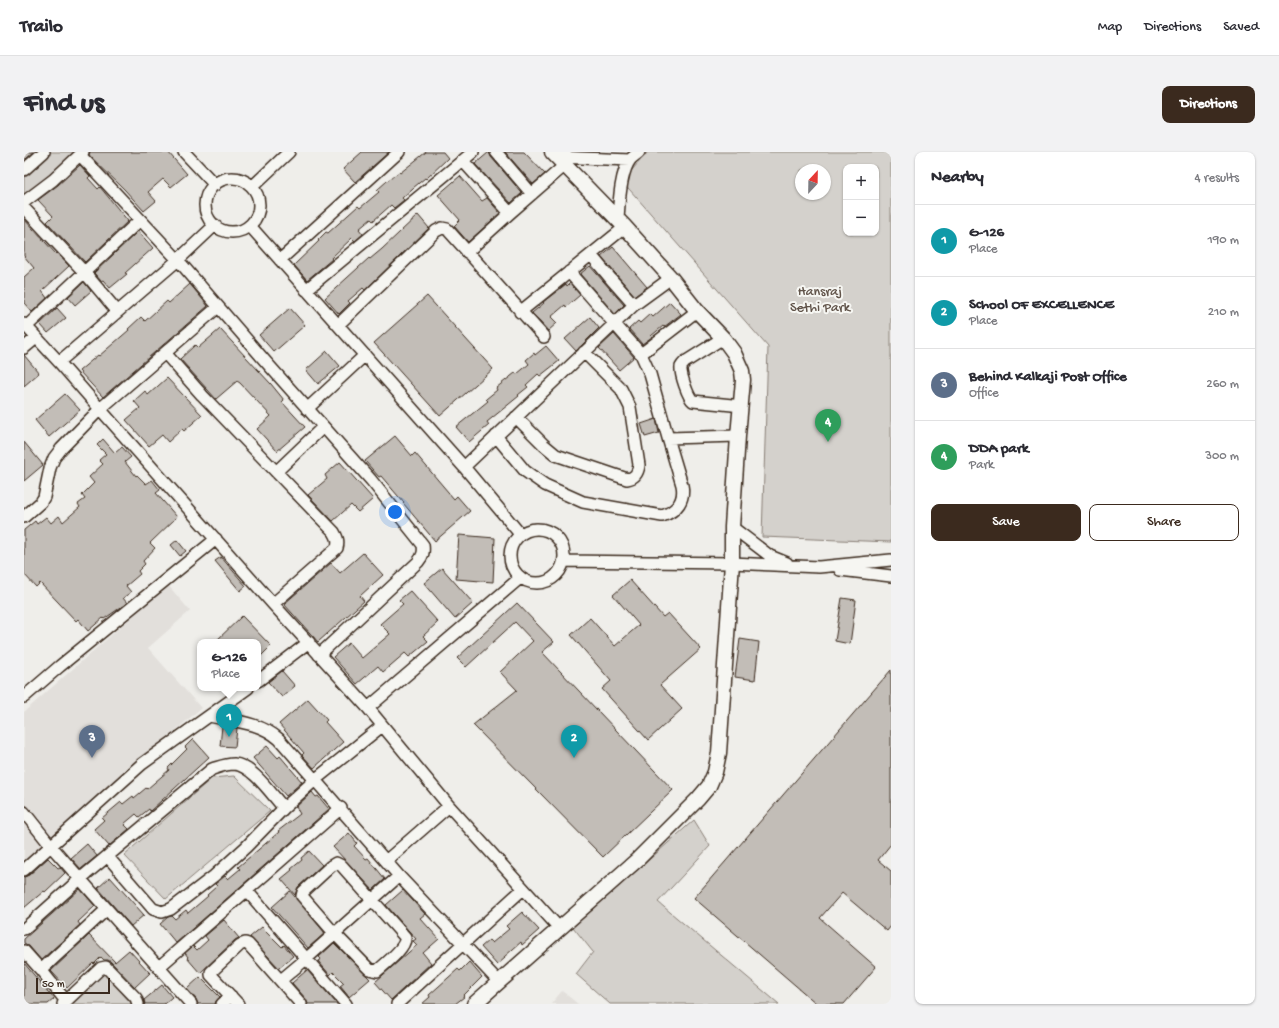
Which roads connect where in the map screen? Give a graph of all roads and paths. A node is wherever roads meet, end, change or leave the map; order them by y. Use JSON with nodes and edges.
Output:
{"nodes":[{"id":1,"x":44,"y":152,"type":"edge"},
{"id":2,"x":184,"y":152,"type":"edge"},
{"id":3,"x":289,"y":152,"type":"edge"},
{"id":4,"x":398,"y":152,"type":"edge"},
{"id":5,"x":473,"y":152,"type":"edge"},
{"id":6,"x":496,"y":152,"type":"edge"},
{"id":7,"x":639,"y":152,"type":"edge"},
{"id":8,"x":81,"y":154,"type":"edge"},
{"id":9,"x":558,"y":158,"type":"edge"},
{"id":10,"x":630,"y":160,"type":"junction"},
{"id":11,"x":462,"y":161,"type":"junction"},
{"id":12,"x":24,"y":170,"type":"edge"},
{"id":13,"x":215,"y":185,"type":"junction"},
{"id":14,"x":252,"y":187,"type":"junction"},
{"id":15,"x":532,"y":194,"type":"junction"},
{"id":16,"x":24,"y":202,"type":"edge"},
{"id":17,"x":24,"y":208,"type":"edge"},
{"id":18,"x":510,"y":213,"type":"junction"},
{"id":19,"x":140,"y":220,"type":"junction"},
{"id":20,"x":621,"y":223,"type":"junction"},
{"id":21,"x":215,"y":225,"type":"junction"},
{"id":22,"x":250,"y":226,"type":"junction"},
{"id":23,"x":467,"y":252,"type":"junction"},
{"id":24,"x":591,"y":255,"type":"junction"},
{"id":25,"x":178,"y":260,"type":"junction"},
{"id":26,"x":280,"y":260,"type":"junction"},
{"id":27,"x":569,"y":272,"type":"junction"},
{"id":28,"x":85,"y":273,"type":"junction"},
{"id":29,"x":672,"y":278,"type":"junction"},
{"id":30,"x":306,"y":290,"type":"junction"},
{"id":31,"x":634,"y":305,"type":"junction"},
{"id":32,"x":218,"y":306,"type":"junction"},
{"id":33,"x":117,"y":311,"type":"junction"},
{"id":34,"x":697,"y":311,"type":"junction"},
{"id":35,"x":520,"y":312,"type":"junction"},
{"id":36,"x":614,"y":324,"type":"junction"},
{"id":37,"x":338,"y":325,"type":"junction"},
{"id":38,"x":25,"y":326,"type":"edge"},
{"id":39,"x":544,"y":337,"type":"dead end"},
{"id":40,"x":36,"y":338,"type":"junction"},
{"id":41,"x":723,"y":338,"type":"junction"},
{"id":42,"x":24,"y":348,"type":"edge"},
{"id":43,"x":584,"y":352,"type":"junction"},
{"id":44,"x":165,"y":353,"type":"junction"},
{"id":45,"x":641,"y":354,"type":"junction"},
{"id":46,"x":365,"y":355,"type":"junction"},
{"id":47,"x":59,"y":362,"type":"junction"},
{"id":48,"x":742,"y":406,"type":"junction"},
{"id":49,"x":100,"y":409,"type":"junction"},
{"id":50,"x":307,"y":409,"type":"junction"},
{"id":51,"x":516,"y":417,"type":"junction"},
{"id":52,"x":323,"y":427,"type":"junction"},
{"id":53,"x":496,"y":436,"type":"junction"},
{"id":54,"x":738,"y":436,"type":"junction"},
{"id":55,"x":668,"y":438,"type":"junction"},
{"id":56,"x":464,"y":467,"type":"junction"},
{"id":57,"x":276,"y":472,"type":"junction"},
{"id":58,"x":24,"y":517,"type":"edge"},
{"id":59,"x":732,"y":527,"type":"junction"},
{"id":60,"x":520,"y":534,"type":"junction"},
{"id":61,"x":216,"y":539,"type":"junction"},
{"id":62,"x":891,"y":560,"type":"edge"},
{"id":63,"x":564,"y":561,"type":"junction"},
{"id":64,"x":732,"y":563,"type":"junction"},
{"id":65,"x":793,"y":566,"type":"junction"},
{"id":66,"x":819,"y":567,"type":"junction"},
{"id":67,"x":891,"y":576,"type":"edge"},
{"id":68,"x":520,"y":578,"type":"junction"},
{"id":69,"x":273,"y":604,"type":"junction"},
{"id":70,"x":309,"y":642,"type":"junction"},
{"id":71,"x":319,"y":655,"type":"junction"},
{"id":72,"x":261,"y":678,"type":"edge"},
{"id":73,"x":244,"y":691,"type":"edge"},
{"id":74,"x":24,"y":697,"type":"edge"},
{"id":75,"x":368,"y":708,"type":"junction"},
{"id":76,"x":209,"y":716,"type":"junction"},
{"id":77,"x":382,"y":726,"type":"junction"},
{"id":78,"x":316,"y":779,"type":"junction"},
{"id":79,"x":449,"y":806,"type":"junction"},
{"id":80,"x":284,"y":808,"type":"junction"},
{"id":81,"x":341,"y":808,"type":"junction"},
{"id":82,"x":24,"y":812,"type":"edge"},
{"id":83,"x":51,"y":846,"type":"junction"},
{"id":84,"x":108,"y":857,"type":"junction"},
{"id":85,"x":387,"y":860,"type":"junction"},
{"id":86,"x":24,"y":870,"type":"edge"},
{"id":87,"x":400,"y":876,"type":"junction"},
{"id":88,"x":80,"y":879,"type":"junction"},
{"id":89,"x":523,"y":889,"type":"junction"},
{"id":90,"x":247,"y":891,"type":"junction"},
{"id":91,"x":372,"y":899,"type":"junction"},
{"id":92,"x":107,"y":910,"type":"junction"},
{"id":93,"x":24,"y":928,"type":"edge"},
{"id":94,"x":560,"y":928,"type":"junction"},
{"id":95,"x":335,"y":934,"type":"junction"},
{"id":96,"x":464,"y":944,"type":"junction"},
{"id":97,"x":24,"y":951,"type":"edge"},
{"id":98,"x":306,"y":959,"type":"junction"},
{"id":99,"x":159,"y":968,"type":"junction"},
{"id":100,"x":41,"y":970,"type":"junction"},
{"id":101,"x":281,"y":980,"type":"junction"},
{"id":102,"x":499,"y":982,"type":"junction"},
{"id":103,"x":230,"y":1002,"type":"edge"},
{"id":104,"x":64,"y":1003,"type":"edge"},
{"id":105,"x":138,"y":1004,"type":"edge"},
{"id":106,"x":191,"y":1004,"type":"edge"},
{"id":107,"x":301,"y":1004,"type":"edge"},
{"id":108,"x":346,"y":1004,"type":"edge"},
{"id":109,"x":397,"y":1004,"type":"edge"},
{"id":110,"x":474,"y":1004,"type":"edge"}],
"edges":[{"from":1,"to":12,"type":"street"},
{"from":2,"to":13,"type":"street"},
{"from":3,"to":14,"type":"street"},
{"from":4,"to":26,"type":"street"},
{"from":5,"to":11,"type":"street"},
{"from":6,"to":15,"type":"street"},
{"from":7,"to":10,"type":"street"},
{"from":8,"to":16,"type":"street"},
{"from":8,"to":19,"type":"street"},
{"from":9,"to":10,"type":"street"},
{"from":9,"to":15,"type":"street"},
{"from":9,"to":20,"type":"street"},
{"from":10,"to":20,"type":"street"},
{"from":11,"to":18,"type":"street"},
{"from":11,"to":30,"type":"street"},
{"from":13,"to":14,"type":"street"},
{"from":13,"to":21,"type":"street"},
{"from":14,"to":22,"type":"street"},
{"from":15,"to":18,"type":"street"},
{"from":17,"to":28,"type":"street"},
{"from":18,"to":23,"type":"street"},
{"from":19,"to":25,"type":"street"},
{"from":19,"to":28,"type":"street"},
{"from":20,"to":24,"type":"street"},
{"from":20,"to":29,"type":"street"},
{"from":21,"to":22,"type":"street"},
{"from":21,"to":25,"type":"street"},
{"from":22,"to":26,"type":"street"},
{"from":23,"to":35,"type":"street"},
{"from":23,"to":37,"type":"street"},
{"from":24,"to":27,"type":"street"},
{"from":24,"to":31,"type":"street"},
{"from":25,"to":32,"type":"street"},
{"from":25,"to":33,"type":"street"},
{"from":26,"to":30,"type":"street"},
{"from":27,"to":35,"type":"street"},
{"from":27,"to":36,"type":"street"},
{"from":28,"to":33,"type":"street"},
{"from":28,"to":38,"type":"street"},
{"from":29,"to":31,"type":"street"},
{"from":29,"to":34,"type":"street"},
{"from":30,"to":37,"type":"street"},
{"from":31,"to":36,"type":"street"},
{"from":32,"to":44,"type":"street"},
{"from":32,"to":50,"type":"street"},
{"from":33,"to":47,"type":"street"},
{"from":34,"to":41,"type":"street"},
{"from":34,"to":45,"type":"street"},
{"from":35,"to":39,"type":"street"},
{"from":36,"to":43,"type":"street"},
{"from":36,"to":45,"type":"street"},
{"from":37,"to":46,"type":"street"},
{"from":38,"to":40,"type":"street"},
{"from":40,"to":42,"type":"street"},
{"from":40,"to":47,"type":"street"},
{"from":41,"to":48,"type":"street"},
{"from":41,"to":48,"type":"street"},
{"from":43,"to":51,"type":"street"},
{"from":43,"to":51,"type":"street"},
{"from":44,"to":49,"type":"street"},
{"from":44,"to":57,"type":"street"},
{"from":45,"to":55,"type":"street"},
{"from":46,"to":50,"type":"street"},
{"from":46,"to":56,"type":"street"},
{"from":47,"to":49,"type":"street"},
{"from":48,"to":54,"type":"street"},
{"from":49,"to":58,"type":"street"},
{"from":49,"to":61,"type":"street"},
{"from":50,"to":52,"type":"street"},
{"from":51,"to":53,"type":"street"},
{"from":52,"to":57,"type":"street"},
{"from":52,"to":71,"type":"street"},
{"from":53,"to":55,"type":"street"},
{"from":53,"to":56,"type":"street"},
{"from":54,"to":55,"type":"street"},
{"from":54,"to":59,"type":"street"},
{"from":56,"to":60,"type":"street"},
{"from":57,"to":69,"type":"street"},
{"from":59,"to":64,"type":"street"},
{"from":59,"to":65,"type":"street"},
{"from":60,"to":63,"type":"street"},
{"from":60,"to":68,"type":"street"},
{"from":61,"to":69,"type":"street"},
{"from":61,"to":74,"type":"street"},
{"from":62,"to":66,"type":"street"},
{"from":63,"to":64,"type":"street"},
{"from":63,"to":68,"type":"street"},
{"from":64,"to":65,"type":"street"},
{"from":64,"to":94,"type":"street"},
{"from":65,"to":66,"type":"street"},
{"from":66,"to":67,"type":"street"},
{"from":68,"to":75,"type":"street"},
{"from":69,"to":70,"type":"street"},
{"from":70,"to":71,"type":"street"},
{"from":70,"to":72,"type":"street"},
{"from":71,"to":75,"type":"street"},
{"from":73,"to":76,"type":"street"},
{"from":75,"to":77,"type":"street"},
{"from":76,"to":78,"type":"street"},
{"from":76,"to":83,"type":"street"},
{"from":77,"to":78,"type":"street"},
{"from":77,"to":79,"type":"street"},
{"from":78,"to":80,"type":"street"},
{"from":78,"to":81,"type":"street"},
{"from":79,"to":85,"type":"street"},
{"from":79,"to":89,"type":"street"},
{"from":80,"to":84,"type":"street"},
{"from":80,"to":84,"type":"street"},
{"from":81,"to":85,"type":"street"},
{"from":81,"to":90,"type":"street"},
{"from":82,"to":83,"type":"street"},
{"from":83,"to":86,"type":"street"},
{"from":83,"to":88,"type":"street"},
{"from":84,"to":88,"type":"street"},
{"from":85,"to":87,"type":"street"},
{"from":87,"to":91,"type":"street"},
{"from":87,"to":96,"type":"street"},
{"from":88,"to":92,"type":"street"},
{"from":88,"to":93,"type":"street"},
{"from":89,"to":94,"type":"street"},
{"from":89,"to":96,"type":"street"},
{"from":90,"to":98,"type":"street"},
{"from":90,"to":99,"type":"street"},
{"from":91,"to":95,"type":"street"},
{"from":91,"to":95,"type":"street"},
{"from":91,"to":95,"type":"street"},
{"from":92,"to":99,"type":"street"},
{"from":92,"to":100,"type":"street"},
{"from":94,"to":102,"type":"street"},
{"from":95,"to":98,"type":"street"},
{"from":96,"to":102,"type":"street"},
{"from":96,"to":109,"type":"street"},
{"from":97,"to":100,"type":"street"},
{"from":98,"to":101,"type":"street"},
{"from":98,"to":108,"type":"street"},
{"from":99,"to":106,"type":"street"},
{"from":100,"to":104,"type":"street"},
{"from":101,"to":103,"type":"street"},
{"from":101,"to":107,"type":"street"},
{"from":102,"to":110,"type":"street"},
{"from":104,"to":105,"type":"street"}]}
